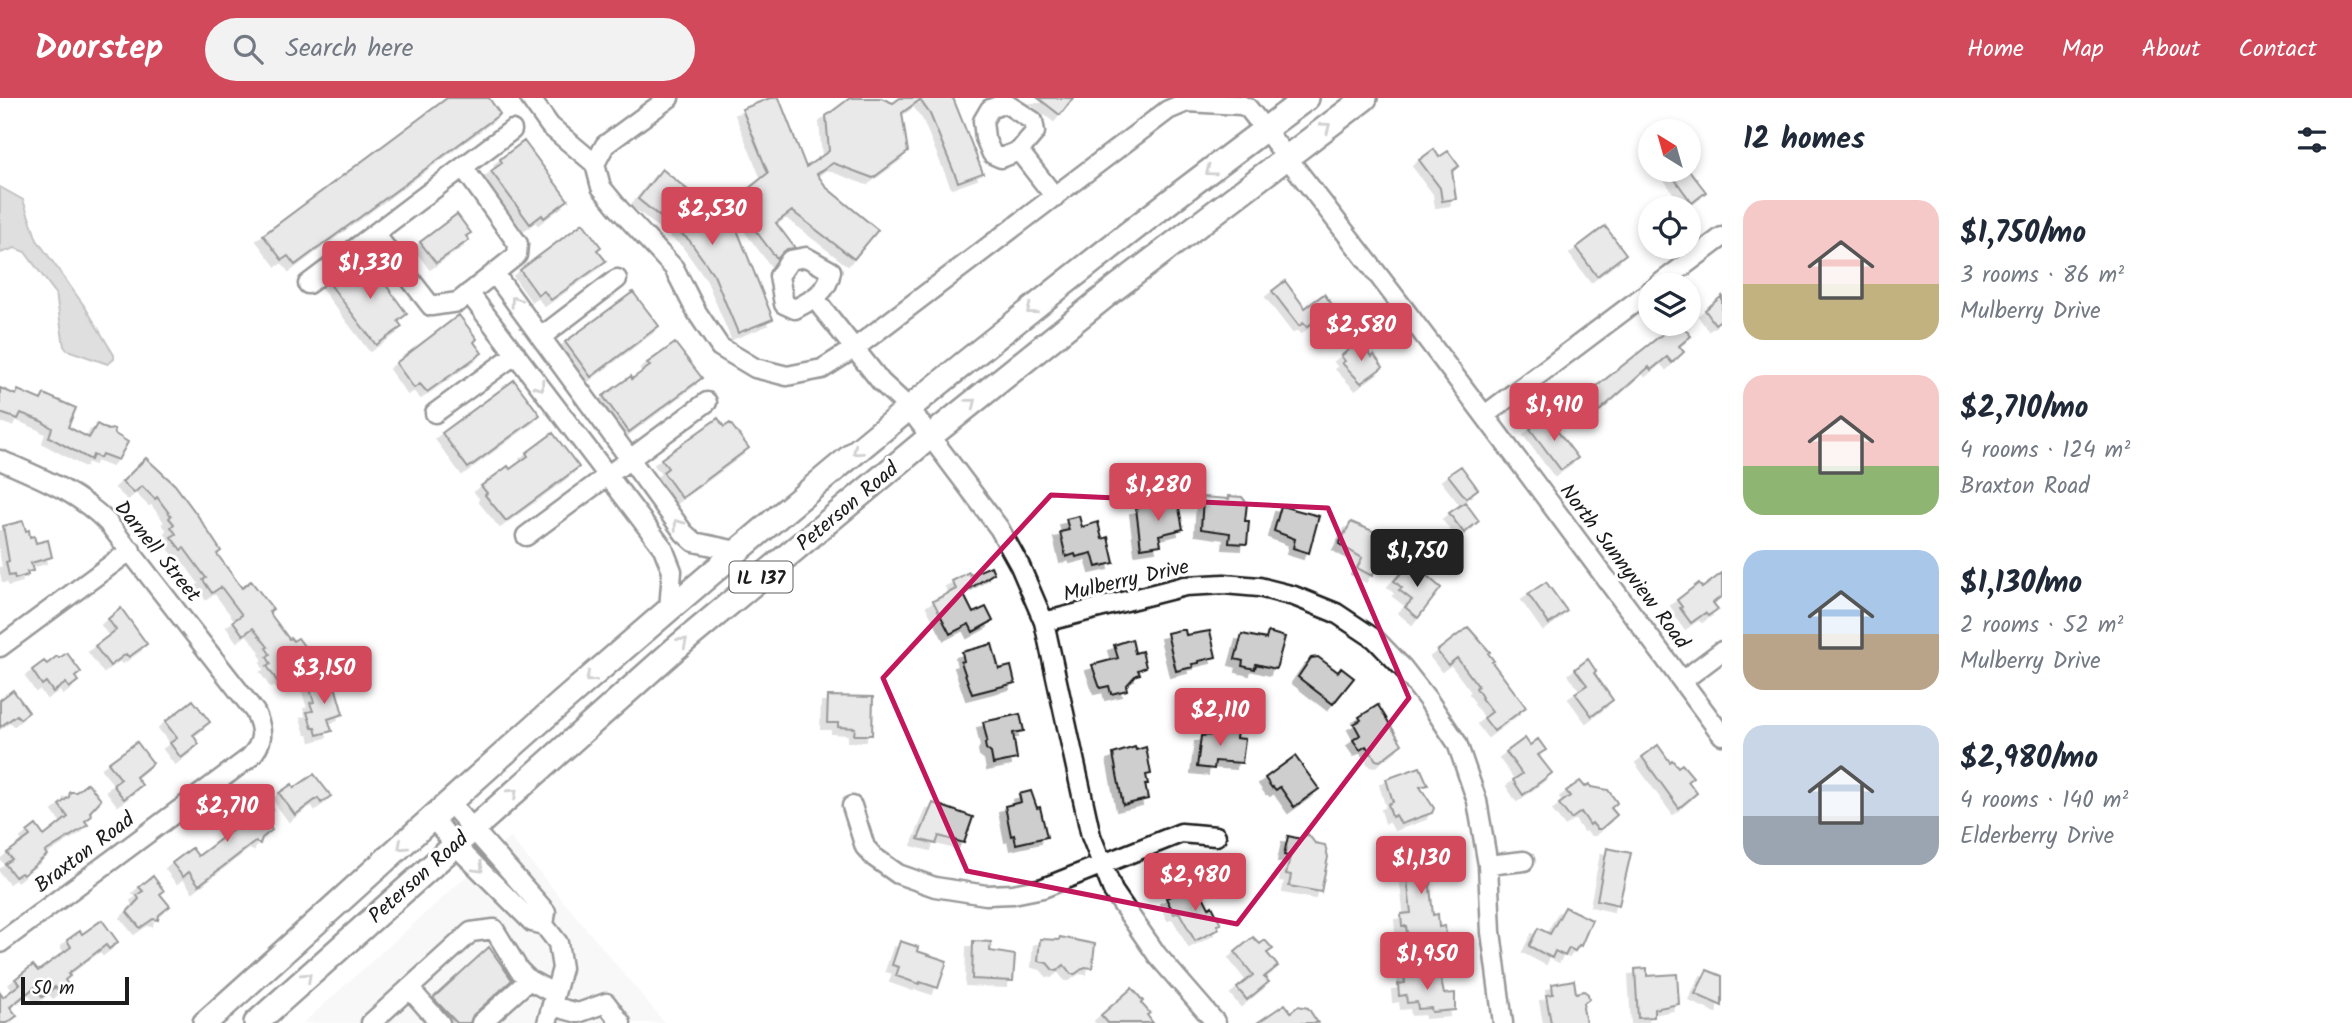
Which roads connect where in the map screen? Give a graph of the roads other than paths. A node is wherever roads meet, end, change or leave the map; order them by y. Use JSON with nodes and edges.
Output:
{"nodes":[{"id":1,"x":530,"y":98,"type":"edge"},
{"id":2,"x":669,"y":98,"type":"edge"},
{"id":3,"x":1307,"y":98,"type":"edge"},
{"id":4,"x":1365,"y":98,"type":"edge"},
{"id":5,"x":1186,"y":100,"type":"edge"},
{"id":6,"x":1265,"y":129,"type":"junction"},
{"id":7,"x":512,"y":130,"type":"dead end"},
{"id":8,"x":1019,"y":151,"type":"dead end"},
{"id":9,"x":1287,"y":156,"type":"junction"},
{"id":10,"x":595,"y":164,"type":"junction"},
{"id":11,"x":463,"y":167,"type":"junction"},
{"id":12,"x":1055,"y":197,"type":"junction"},
{"id":13,"x":375,"y":234,"type":"junction"},
{"id":14,"x":1722,"y":237,"type":"edge"},
{"id":15,"x":494,"y":273,"type":"junction"},
{"id":16,"x":1674,"y":273,"type":"edge"},
{"id":17,"x":617,"y":279,"type":"dead end"},
{"id":18,"x":308,"y":284,"type":"dead end"},
{"id":19,"x":469,"y":293,"type":"junction"},
{"id":20,"x":815,"y":299,"type":"dead end"},
{"id":21,"x":1638,"y":300,"type":"edge"},
{"id":22,"x":541,"y":337,"type":"junction"},
{"id":23,"x":855,"y":348,"type":"junction"},
{"id":24,"x":516,"y":354,"type":"junction"},
{"id":25,"x":708,"y":402,"type":"dead end"},
{"id":26,"x":909,"y":408,"type":"junction"},
{"id":27,"x":435,"y":413,"type":"dead end"},
{"id":28,"x":1485,"y":415,"type":"junction"},
{"id":29,"x":930,"y":436,"type":"junction"},
{"id":30,"x":630,"y":459,"type":"junction"},
{"id":31,"x":0,"y":460,"type":"edge"},
{"id":32,"x":608,"y":477,"type":"junction"},
{"id":33,"x":526,"y":536,"type":"dead end"},
{"id":34,"x":131,"y":550,"type":"junction"},
{"id":35,"x":737,"y":551,"type":"junction"},
{"id":36,"x":668,"y":610,"type":"junction"},
{"id":37,"x":1044,"y":622,"type":"junction"},
{"id":38,"x":0,"y":647,"type":"edge"},
{"id":39,"x":1722,"y":651,"type":"edge"},
{"id":40,"x":225,"y":673,"type":"joint"},
{"id":41,"x":1682,"y":681,"type":"junction"},
{"id":42,"x":1722,"y":736,"type":"edge"},
{"id":43,"x":852,"y":806,"type":"dead end"},
{"id":44,"x":442,"y":810,"type":"junction"},
{"id":45,"x":473,"y":827,"type":"junction"},
{"id":46,"x":1216,"y":836,"type":"dead end"},
{"id":47,"x":454,"y":844,"type":"junction"},
{"id":48,"x":1524,"y":861,"type":"dead end"},
{"id":49,"x":1103,"y":865,"type":"junction"},
{"id":50,"x":1488,"y":865,"type":"junction"},
{"id":51,"x":544,"y":925,"type":"junction"},
{"id":52,"x":0,"y":943,"type":"edge"},
{"id":53,"x":529,"y":980,"type":"junction"},
{"id":54,"x":409,"y":988,"type":"junction"},
{"id":55,"x":551,"y":1008,"type":"edge"},
{"id":56,"x":578,"y":1018,"type":"edge"},
{"id":57,"x":205,"y":1023,"type":"edge"},
{"id":58,"x":257,"y":1023,"type":"edge"},
{"id":59,"x":371,"y":1023,"type":"edge"},
{"id":60,"x":440,"y":1023,"type":"edge"},
{"id":61,"x":481,"y":1023,"type":"edge"},
{"id":62,"x":621,"y":1023,"type":"edge"},
{"id":63,"x":1216,"y":1023,"type":"edge"},
{"id":64,"x":1503,"y":1023,"type":"edge"}],
"edges":[{"from":1,"to":10,"type":"street"},
{"from":2,"to":10,"type":"street"},
{"from":3,"to":6,"type":"main road","name":"Peterson Road","number":"IL 137"},
{"from":9,"to":4,"type":"main road","name":"Peterson Road","number":"IL 137","one_way":true},
{"from":5,"to":6,"type":"street","name":"North Sunnyview Road"},
{"from":5,"to":12,"type":"street"},
{"from":6,"to":9,"type":"street","name":"North Sunnyview Road"},
{"from":6,"to":26,"type":"main road","name":"Peterson Road","number":"IL 137","one_way":true},
{"from":7,"to":11,"type":"street"},
{"from":8,"to":12,"type":"street"},
{"from":9,"to":28,"type":"street","name":"North Sunnyview Road"},
{"from":29,"to":9,"type":"main road","name":"Peterson Road","number":"IL 137","one_way":true},
{"from":10,"to":23,"type":"street"},
{"from":11,"to":13,"type":"street"},
{"from":11,"to":15,"type":"street"},
{"from":12,"to":23,"type":"street"},
{"from":13,"to":18,"type":"street"},
{"from":13,"to":19,"type":"street"},
{"from":14,"to":16,"type":"street"},
{"from":15,"to":19,"type":"street"},
{"from":22,"to":15,"type":"street","one_way":true},
{"from":17,"to":22,"type":"street"},
{"from":19,"to":24,"type":"street"},
{"from":20,"to":23,"type":"street"},
{"from":21,"to":28,"type":"street"},
{"from":22,"to":30,"type":"street"},
{"from":23,"to":26,"type":"street"},
{"from":24,"to":27,"type":"street"},
{"from":24,"to":32,"type":"street","one_way":true},
{"from":25,"to":30,"type":"street"},
{"from":26,"to":29,"type":"street"},
{"from":26,"to":35,"type":"main road","name":"Peterson Road","number":"IL 137","one_way":true},
{"from":28,"to":41,"type":"street","name":"North Sunnyview Road"},
{"from":29,"to":37,"type":"street"},
{"from":45,"to":29,"type":"main road","name":"Peterson Road","number":"IL 137","one_way":true},
{"from":30,"to":32,"type":"street"},
{"from":35,"to":30,"type":"street","one_way":true},
{"from":31,"to":34,"type":"street","name":"Darnell Street"},
{"from":32,"to":33,"type":"street"},
{"from":32,"to":36,"type":"street"},
{"from":34,"to":38,"type":"street"},
{"from":34,"to":40,"type":"street","name":"Darnell Street"},
{"from":35,"to":36,"type":"main road","name":"Peterson Road","number":"IL 137"},
{"from":36,"to":44,"type":"main road","name":"Peterson Road","number":"IL 137","one_way":true},
{"from":37,"to":49,"type":"street","name":"Mulberry Drive"},
{"from":37,"to":50,"type":"street","name":"Mulberry Drive"},
{"from":39,"to":41,"type":"street"},
{"from":40,"to":52,"type":"street","name":"Braxton Road"},
{"from":41,"to":42,"type":"street","name":"North Sunnyview Road"},
{"from":43,"to":49,"type":"street"},
{"from":44,"to":45,"type":"street"},
{"from":44,"to":47,"type":"street"},
{"from":44,"to":57,"type":"main road","name":"Peterson Road","number":"IL 137","one_way":true},
{"from":45,"to":47,"type":"main road","name":"Peterson Road","number":"IL 137"},
{"from":45,"to":51,"type":"street"},
{"from":46,"to":49,"type":"street"},
{"from":47,"to":51,"type":"street","one_way":true},
{"from":58,"to":47,"type":"main road","name":"Peterson Road","number":"IL 137","one_way":true},
{"from":48,"to":50,"type":"street"},
{"from":49,"to":63,"type":"street","name":"Mulberry Drive"},
{"from":50,"to":64,"type":"street","name":"Mulberry Drive"},
{"from":51,"to":55,"type":"street"},
{"from":53,"to":54,"type":"street"},
{"from":53,"to":55,"type":"street"},
{"from":53,"to":61,"type":"street"},
{"from":54,"to":59,"type":"street"},
{"from":54,"to":60,"type":"street"},
{"from":55,"to":56,"type":"street"},
{"from":56,"to":62,"type":"street"}]}
